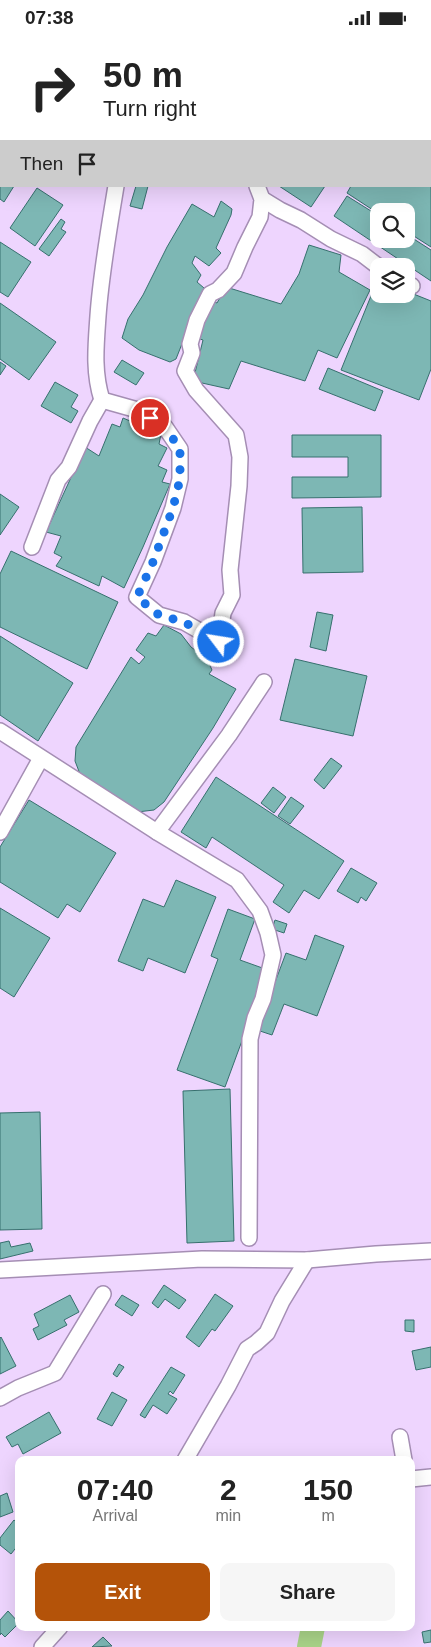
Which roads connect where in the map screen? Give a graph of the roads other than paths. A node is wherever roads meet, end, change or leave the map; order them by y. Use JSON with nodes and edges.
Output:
{"nodes":[{"id":1,"x":116,"y":187,"type":"edge"},
{"id":2,"x":260,"y":193,"type":"edge"},
{"id":3,"x":370,"y":260,"type":"edge"},
{"id":4,"x":102,"y":400,"type":"junction"},
{"id":5,"x":32,"y":547,"type":"dead end"},
{"id":6,"x":264,"y":682,"type":"dead end"},
{"id":7,"x":0,"y":731,"type":"edge"},
{"id":8,"x":41,"y":758,"type":"junction"},
{"id":9,"x":0,"y":832,"type":"edge"},
{"id":10,"x":157,"y":832,"type":"junction"},
{"id":11,"x":249,"y":1238,"type":"dead end"},
{"id":12,"x":431,"y":1251,"type":"edge"},
{"id":13,"x":307,"y":1260,"type":"junction"},
{"id":14,"x":0,"y":1270,"type":"edge"},
{"id":15,"x":103,"y":1294,"type":"dead end"},
{"id":16,"x":0,"y":1398,"type":"edge"},
{"id":17,"x":400,"y":1437,"type":"dead end"},
{"id":18,"x":187,"y":1456,"type":"edge"},
{"id":19,"x":403,"y":1456,"type":"edge"},
{"id":20,"x":431,"y":1477,"type":"edge"},
{"id":21,"x":415,"y":1479,"type":"edge"},
{"id":22,"x":56,"y":1631,"type":"edge"},
{"id":23,"x":42,"y":1647,"type":"edge"}],
"edges":[{"from":1,"to":4,"type":"street"},
{"from":2,"to":3,"type":"street"},
{"from":2,"to":4,"type":"street"},
{"from":4,"to":5,"type":"street"},
{"from":6,"to":10,"type":"street"},
{"from":7,"to":8,"type":"street"},
{"from":8,"to":9,"type":"street"},
{"from":8,"to":10,"type":"street"},
{"from":10,"to":11,"type":"street"},
{"from":12,"to":13,"type":"street"},
{"from":13,"to":14,"type":"street"},
{"from":13,"to":18,"type":"street"},
{"from":15,"to":16,"type":"street"},
{"from":17,"to":19,"type":"street"},
{"from":20,"to":21,"type":"street"},
{"from":22,"to":23,"type":"street"}]}
